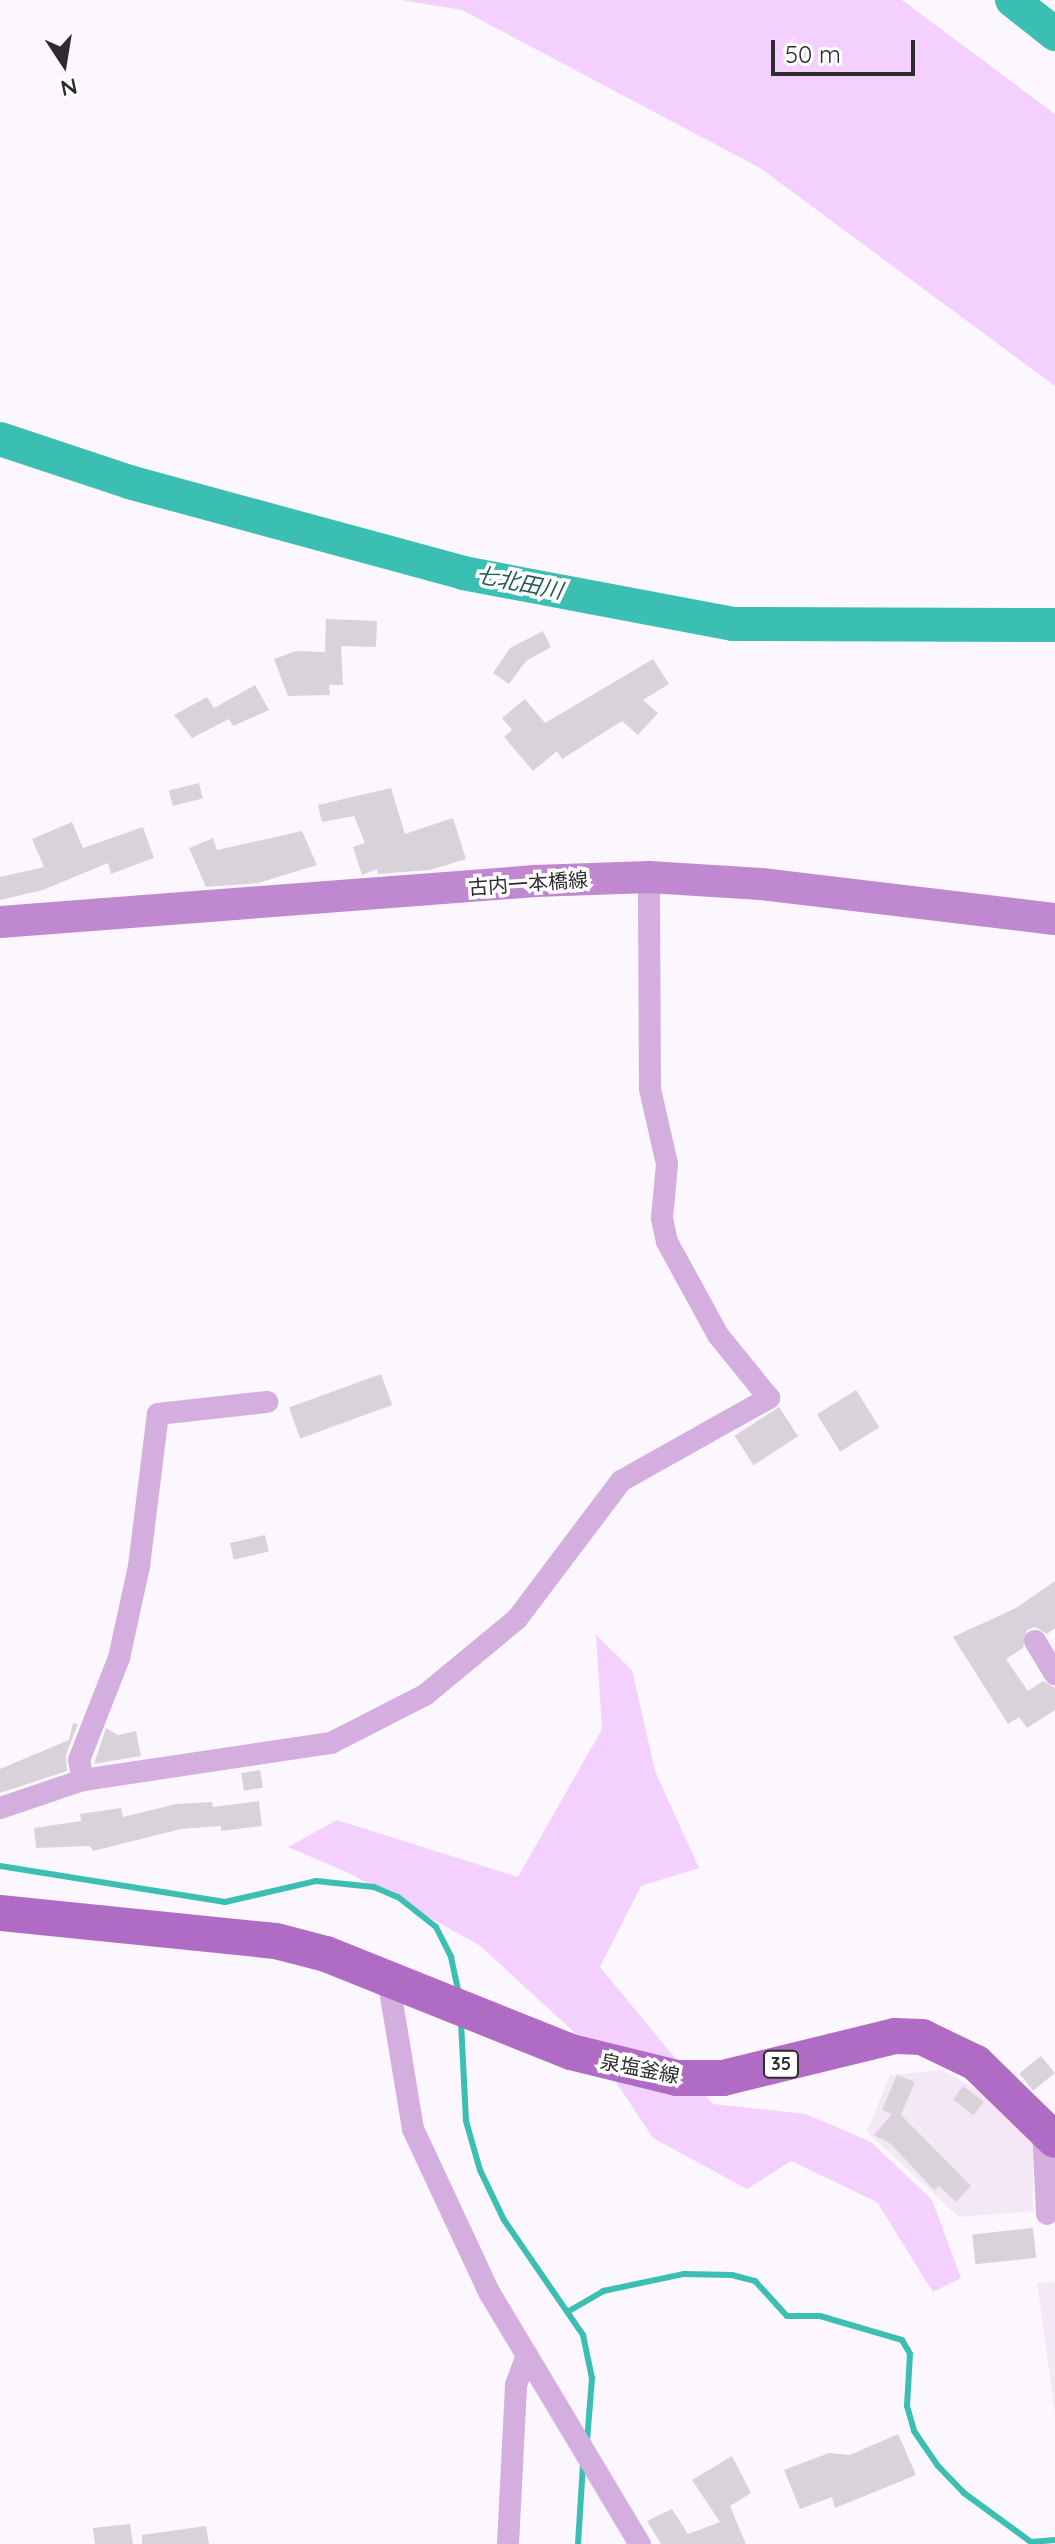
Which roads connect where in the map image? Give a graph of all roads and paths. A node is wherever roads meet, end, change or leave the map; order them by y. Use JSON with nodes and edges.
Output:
{"nodes":[{"id":1,"x":649,"y":877,"type":"junction"},
{"id":2,"x":1055,"y":919,"type":"edge"},
{"id":3,"x":0,"y":922,"type":"edge"},
{"id":4,"x":267,"y":1402,"type":"dead end"},
{"id":5,"x":1035,"y":1641,"type":"dead end"},
{"id":6,"x":1055,"y":1674,"type":"edge"},
{"id":7,"x":83,"y":1780,"type":"junction"},
{"id":8,"x":0,"y":1808,"type":"edge"},
{"id":9,"x":0,"y":1913,"type":"edge"},
{"id":10,"x":388,"y":1978,"type":"junction"},
{"id":11,"x":1049,"y":2134,"type":"edge"},
{"id":12,"x":1047,"y":2214,"type":"dead end"},
{"id":13,"x":527,"y":2355,"type":"junction"},
{"id":14,"x":508,"y":2544,"type":"edge"},
{"id":15,"x":640,"y":2544,"type":"edge"}],
"edges":[{"from":1,"to":2,"type":"street","name":"古内一本橋線"},
{"from":1,"to":3,"type":"street","name":"古内一本橋線"},
{"from":1,"to":7,"type":"street"},
{"from":4,"to":7,"type":"street"},
{"from":5,"to":6,"type":"street"},
{"from":7,"to":8,"type":"street"},
{"from":9,"to":10,"type":"main road","number":"35"},
{"from":10,"to":11,"type":"main road","name":"泉塩釜線","number":"35"},
{"from":10,"to":13,"type":"street"},
{"from":11,"to":12,"type":"street"},
{"from":13,"to":14,"type":"street"},
{"from":13,"to":15,"type":"street"}]}
